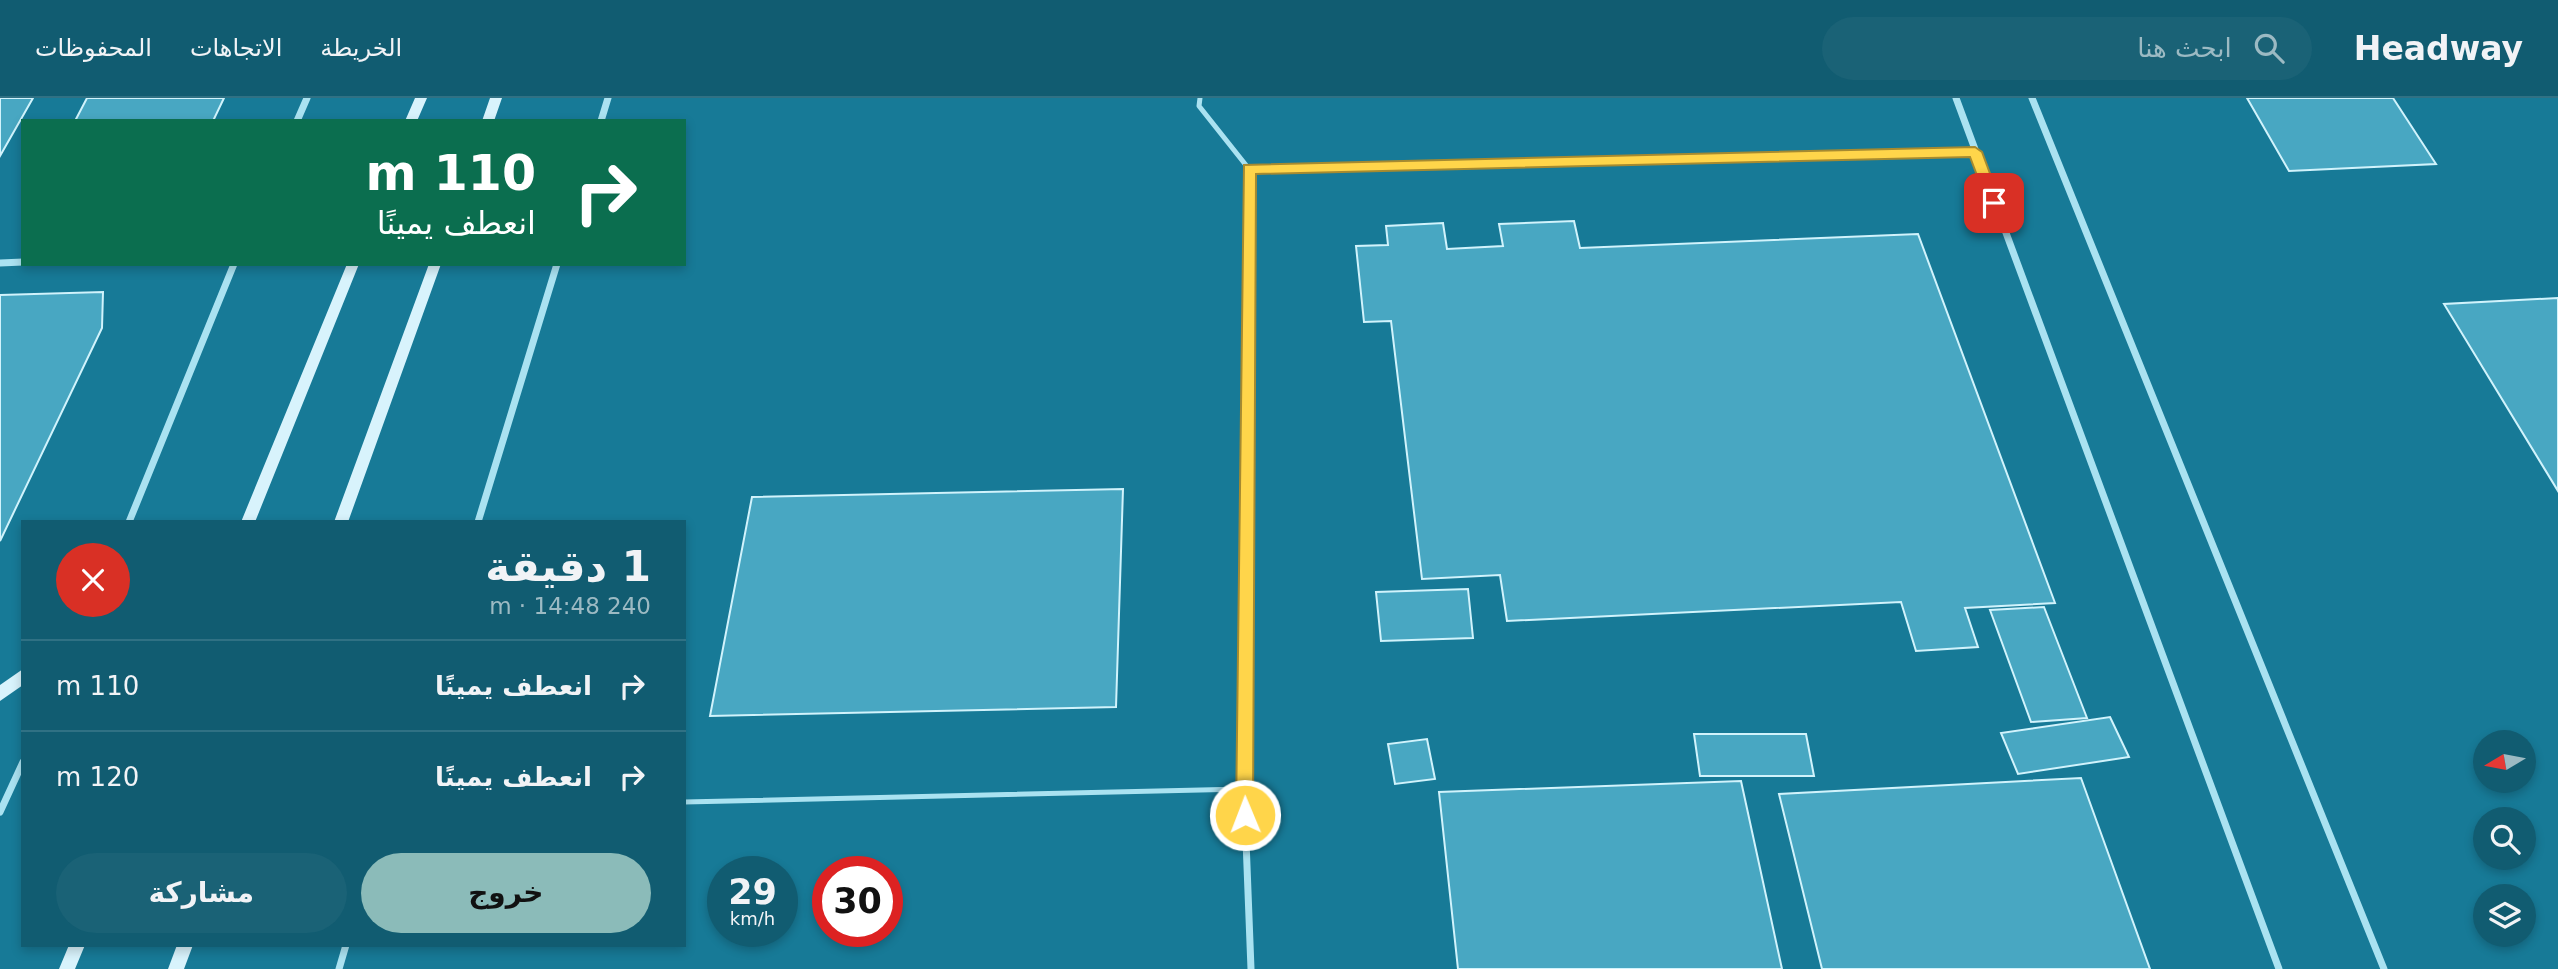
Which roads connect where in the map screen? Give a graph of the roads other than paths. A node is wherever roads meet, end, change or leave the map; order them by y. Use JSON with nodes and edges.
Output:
{"nodes":[{"id":1,"x":307,"y":98,"type":"edge"},
{"id":2,"x":421,"y":98,"type":"edge"},
{"id":3,"x":496,"y":98,"type":"edge"},
{"id":4,"x":608,"y":98,"type":"edge"},
{"id":5,"x":1200,"y":98,"type":"edge"},
{"id":6,"x":1956,"y":98,"type":"edge"},
{"id":7,"x":2032,"y":98,"type":"edge"},
{"id":8,"x":298,"y":119,"type":"edge"},
{"id":9,"x":412,"y":119,"type":"edge"},
{"id":10,"x":489,"y":119,"type":"edge"},
{"id":11,"x":602,"y":119,"type":"edge"},
{"id":12,"x":1975,"y":152,"type":"junction"},
{"id":13,"x":1249,"y":169,"type":"junction"},
{"id":14,"x":21,"y":262,"type":"edge"},
{"id":15,"x":0,"y":263,"type":"edge"},
{"id":16,"x":233,"y":266,"type":"edge"},
{"id":17,"x":352,"y":266,"type":"edge"},
{"id":18,"x":434,"y":266,"type":"edge"},
{"id":19,"x":556,"y":266,"type":"edge"},
{"id":20,"x":130,"y":520,"type":"edge"},
{"id":21,"x":249,"y":520,"type":"edge"},
{"id":22,"x":342,"y":520,"type":"edge"},
{"id":23,"x":479,"y":520,"type":"edge"},
{"id":24,"x":21,"y":678,"type":"edge"},
{"id":25,"x":0,"y":694,"type":"edge"},
{"id":26,"x":21,"y":766,"type":"edge"},
{"id":27,"x":1244,"y":789,"type":"junction"},
{"id":28,"x":686,"y":802,"type":"edge"},
{"id":29,"x":0,"y":812,"type":"edge"},
{"id":30,"x":76,"y":947,"type":"edge"},
{"id":31,"x":184,"y":947,"type":"edge"},
{"id":32,"x":345,"y":947,"type":"edge"},
{"id":33,"x":67,"y":969,"type":"edge"},
{"id":34,"x":176,"y":969,"type":"edge"},
{"id":35,"x":339,"y":969,"type":"edge"},
{"id":36,"x":1251,"y":969,"type":"edge"},
{"id":37,"x":2279,"y":969,"type":"edge"},
{"id":38,"x":2385,"y":969,"type":"edge"}],
"edges":[{"from":1,"to":8,"type":"street"},
{"from":2,"to":9,"type":"street"},
{"from":3,"to":10,"type":"street"},
{"from":4,"to":11,"type":"street"},
{"from":5,"to":13,"type":"lane"},
{"from":6,"to":12,"type":"street"},
{"from":7,"to":38,"type":"street"},
{"from":12,"to":13,"type":"street"},
{"from":12,"to":37,"type":"street"},
{"from":13,"to":27,"type":"street"},
{"from":14,"to":15,"type":"street"},
{"from":16,"to":20,"type":"street"},
{"from":17,"to":21,"type":"street"},
{"from":18,"to":22,"type":"street"},
{"from":19,"to":23,"type":"street"},
{"from":24,"to":25,"type":"street"},
{"from":26,"to":29,"type":"street"},
{"from":27,"to":28,"type":"lane"},
{"from":27,"to":36,"type":"street"},
{"from":30,"to":33,"type":"street"},
{"from":31,"to":34,"type":"street"},
{"from":32,"to":35,"type":"street"}]}
